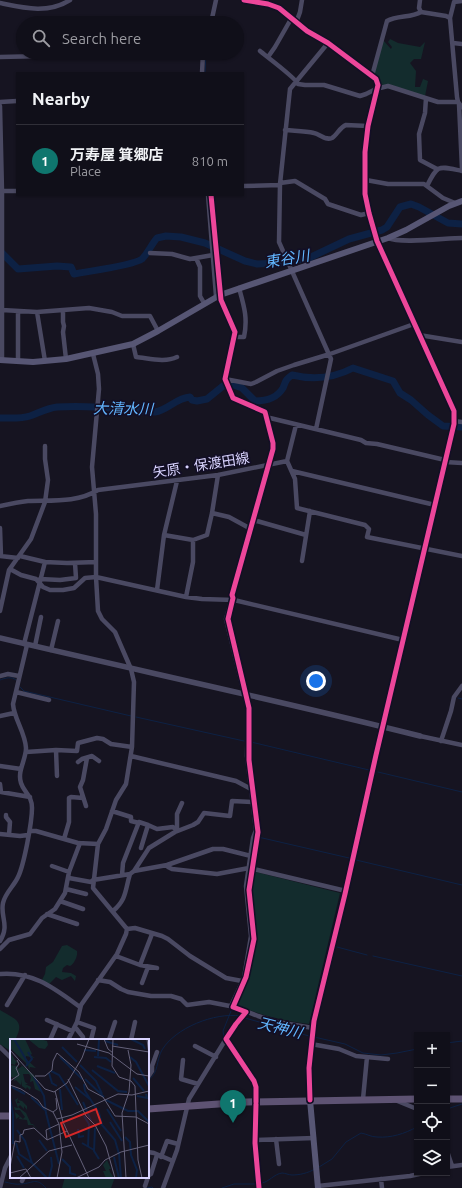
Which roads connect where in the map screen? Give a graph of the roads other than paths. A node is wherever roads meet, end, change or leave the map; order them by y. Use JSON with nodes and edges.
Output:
{"nodes":[{"id":1,"x":70,"y":0,"type":"edge"},
{"id":2,"x":216,"y":0,"type":"edge"},
{"id":3,"x":245,"y":0,"type":"edge"},
{"id":4,"x":302,"y":0,"type":"edge"},
{"id":5,"x":420,"y":0,"type":"edge"},
{"id":6,"x":454,"y":1,"type":"edge"},
{"id":7,"x":462,"y":1,"type":"edge"},
{"id":8,"x":3,"y":4,"type":"edge"},
{"id":9,"x":0,"y":10,"type":"edge"},
{"id":10,"x":421,"y":12,"type":"junction"},
{"id":11,"x":213,"y":16,"type":"edge"},
{"id":12,"x":450,"y":18,"type":"junction"},
{"id":13,"x":292,"y":19,"type":"junction"},
{"id":14,"x":296,"y":22,"type":"junction"},
{"id":15,"x":328,"y":43,"type":"junction"},
{"id":16,"x":453,"y":43,"type":"junction"},
{"id":17,"x":462,"y":44,"type":"edge"},
{"id":18,"x":260,"y":51,"type":"dead end"},
{"id":19,"x":0,"y":57,"type":"edge"},
{"id":20,"x":16,"y":57,"type":"edge"},
{"id":21,"x":268,"y":57,"type":"junction"},
{"id":22,"x":203,"y":60,"type":"edge"},
{"id":23,"x":202,"y":72,"type":"edge"},
{"id":24,"x":372,"y":76,"type":"junction"},
{"id":25,"x":297,"y":80,"type":"junction"},
{"id":26,"x":376,"y":89,"type":"junction"},
{"id":27,"x":426,"y":98,"type":"junction"},
{"id":28,"x":16,"y":101,"type":"edge"},
{"id":29,"x":0,"y":102,"type":"edge"},
{"id":30,"x":460,"y":104,"type":"edge"},
{"id":31,"x":0,"y":106,"type":"edge"},
{"id":32,"x":368,"y":126,"type":"junction"},
{"id":33,"x":286,"y":130,"type":"junction"},
{"id":34,"x":437,"y":169,"type":"junction"},
{"id":35,"x":462,"y":170,"type":"edge"},
{"id":36,"x":366,"y":180,"type":"junction"},
{"id":37,"x":280,"y":184,"type":"junction"},
{"id":38,"x":244,"y":186,"type":"edge"},
{"id":39,"x":427,"y":186,"type":"junction"},
{"id":40,"x":1,"y":191,"type":"edge"},
{"id":41,"x":16,"y":191,"type":"edge"},
{"id":42,"x":208,"y":196,"type":"edge"},
{"id":43,"x":462,"y":201,"type":"edge"},
{"id":44,"x":455,"y":203,"type":"junction"},
{"id":45,"x":369,"y":213,"type":"junction"},
{"id":46,"x":376,"y":238,"type":"junction"},
{"id":47,"x":388,"y":238,"type":"junction"},
{"id":48,"x":462,"y":238,"type":"edge"},
{"id":49,"x":150,"y":253,"type":"dead end"},
{"id":50,"x":213,"y":254,"type":"junction"},
{"id":51,"x":196,"y":258,"type":"junction"},
{"id":52,"x":292,"y":271,"type":"junction"},
{"id":53,"x":239,"y":288,"type":"junction"},
{"id":54,"x":216,"y":296,"type":"junction"},
{"id":55,"x":204,"y":303,"type":"junction"},
{"id":56,"x":2,"y":310,"type":"junction"},
{"id":57,"x":63,"y":310,"type":"junction"},
{"id":58,"x":18,"y":312,"type":"junction"},
{"id":59,"x":37,"y":312,"type":"junction"},
{"id":60,"x":414,"y":324,"type":"junction"},
{"id":61,"x":158,"y":331,"type":"junction"},
{"id":62,"x":419,"y":335,"type":"junction"},
{"id":63,"x":462,"y":342,"type":"edge"},
{"id":64,"x":133,"y":344,"type":"junction"},
{"id":65,"x":92,"y":354,"type":"junction"},
{"id":66,"x":330,"y":354,"type":"junction"},
{"id":67,"x":177,"y":357,"type":"dead end"},
{"id":68,"x":66,"y":359,"type":"junction"},
{"id":69,"x":1,"y":360,"type":"edge"},
{"id":70,"x":18,"y":361,"type":"junction"},
{"id":71,"x":45,"y":361,"type":"junction"},
{"id":72,"x":226,"y":380,"type":"junction"},
{"id":73,"x":454,"y":422,"type":"junction"},
{"id":74,"x":462,"y":422,"type":"edge"},
{"id":75,"x":296,"y":425,"type":"junction"},
{"id":76,"x":316,"y":429,"type":"junction"},
{"id":77,"x":45,"y":446,"type":"dead end"},
{"id":78,"x":445,"y":461,"type":"junction"},
{"id":79,"x":288,"y":462,"type":"junction"},
{"id":80,"x":462,"y":463,"type":"edge"},
{"id":81,"x":292,"y":471,"type":"junction"},
{"id":82,"x":218,"y":475,"type":"junction"},
{"id":83,"x":176,"y":481,"type":"junction"},
{"id":84,"x":95,"y":492,"type":"junction"},
{"id":85,"x":45,"y":502,"type":"junction"},
{"id":86,"x":435,"y":505,"type":"junction"},
{"id":87,"x":0,"y":506,"type":"edge"},
{"id":88,"x":310,"y":511,"type":"junction"},
{"id":89,"x":212,"y":513,"type":"junction"},
{"id":90,"x":0,"y":528,"type":"edge"},
{"id":91,"x":251,"y":529,"type":"junction"},
{"id":92,"x":164,"y":535,"type":"junction"},
{"id":93,"x":306,"y":535,"type":"junction"},
{"id":94,"x":193,"y":540,"type":"junction"},
{"id":95,"x":425,"y":547,"type":"junction"},
{"id":96,"x":0,"y":556,"type":"edge"},
{"id":97,"x":462,"y":556,"type":"edge"},
{"id":98,"x":19,"y":557,"type":"junction"},
{"id":99,"x":302,"y":561,"type":"dead end"},
{"id":100,"x":44,"y":562,"type":"junction"},
{"id":101,"x":96,"y":562,"type":"junction"},
{"id":102,"x":75,"y":563,"type":"junction"},
{"id":103,"x":10,"y":569,"type":"junction"},
{"id":104,"x":96,"y":577,"type":"junction"},
{"id":105,"x":40,"y":581,"type":"junction"},
{"id":106,"x":157,"y":590,"type":"junction"},
{"id":107,"x":186,"y":597,"type":"junction"},
{"id":108,"x":231,"y":599,"type":"junction"},
{"id":109,"x":0,"y":611,"type":"edge"},
{"id":110,"x":41,"y":617,"type":"dead end"},
{"id":111,"x":58,"y":621,"type":"dead end"},
{"id":112,"x":0,"y":638,"type":"edge"},
{"id":113,"x":403,"y":640,"type":"junction"},
{"id":114,"x":26,"y":644,"type":"junction"},
{"id":115,"x":34,"y":646,"type":"junction"},
{"id":116,"x":51,"y":650,"type":"junction"},
{"id":117,"x":131,"y":669,"type":"junction"},
{"id":118,"x":0,"y":676,"type":"edge"},
{"id":119,"x":19,"y":676,"type":"junction"},
{"id":120,"x":462,"y":686,"type":"edge"},
{"id":121,"x":16,"y":692,"type":"junction"},
{"id":122,"x":244,"y":694,"type":"junction"},
{"id":123,"x":49,"y":700,"type":"dead end"},
{"id":124,"x":14,"y":713,"type":"junction"},
{"id":125,"x":0,"y":716,"type":"edge"},
{"id":126,"x":382,"y":726,"type":"junction"},
{"id":127,"x":420,"y":736,"type":"joint"},
{"id":128,"x":441,"y":741,"type":"junction"},
{"id":129,"x":462,"y":745,"type":"edge"},
{"id":130,"x":132,"y":747,"type":"junction"},
{"id":131,"x":56,"y":750,"type":"junction"},
{"id":132,"x":26,"y":752,"type":"junction"},
{"id":133,"x":131,"y":756,"type":"junction"},
{"id":134,"x":87,"y":758,"type":"junction"},
{"id":135,"x":99,"y":761,"type":"dead end"},
{"id":136,"x":78,"y":762,"type":"dead end"},
{"id":137,"x":0,"y":766,"type":"edge"},
{"id":138,"x":21,"y":769,"type":"junction"},
{"id":139,"x":56,"y":776,"type":"dead end"},
{"id":140,"x":0,"y":784,"type":"edge"},
{"id":141,"x":251,"y":789,"type":"junction"},
{"id":142,"x":0,"y":792,"type":"edge"},
{"id":143,"x":30,"y":797,"type":"junction"},
{"id":144,"x":82,"y":798,"type":"junction"},
{"id":145,"x":252,"y":802,"type":"junction"},
{"id":146,"x":182,"y":803,"type":"dead end"},
{"id":147,"x":86,"y":806,"type":"dead end"},
{"id":148,"x":112,"y":811,"type":"junction"},
{"id":149,"x":6,"y":815,"type":"dead end"},
{"id":150,"x":139,"y":823,"type":"junction"},
{"id":151,"x":148,"y":825,"type":"junction"},
{"id":152,"x":177,"y":831,"type":"junction"},
{"id":153,"x":29,"y":833,"type":"junction"},
{"id":154,"x":0,"y":834,"type":"edge"},
{"id":155,"x":9,"y":835,"type":"junction"},
{"id":156,"x":64,"y":839,"type":"junction"},
{"id":157,"x":80,"y":843,"type":"junction"},
{"id":158,"x":98,"y":844,"type":"junction"},
{"id":159,"x":130,"y":844,"type":"junction"},
{"id":160,"x":141,"y":848,"type":"junction"},
{"id":161,"x":148,"y":848,"type":"junction"},
{"id":162,"x":251,"y":856,"type":"junction"},
{"id":163,"x":167,"y":864,"type":"junction"},
{"id":164,"x":52,"y":866,"type":"dead end"},
{"id":165,"x":249,"y":868,"type":"junction"},
{"id":166,"x":69,"y":872,"type":"junction"},
{"id":167,"x":132,"y":873,"type":"junction"},
{"id":168,"x":122,"y":875,"type":"junction"},
{"id":169,"x":69,"y":878,"type":"junction"},
{"id":170,"x":93,"y":880,"type":"junction"},
{"id":171,"x":66,"y":889,"type":"junction"},
{"id":172,"x":346,"y":891,"type":"junction"},
{"id":173,"x":86,"y":894,"type":"dead end"},
{"id":174,"x":60,"y":902,"type":"junction"},
{"id":175,"x":83,"y":909,"type":"dead end"},
{"id":176,"x":113,"y":911,"type":"junction"},
{"id":177,"x":47,"y":914,"type":"junction"},
{"id":178,"x":77,"y":924,"type":"dead end"},
{"id":179,"x":127,"y":928,"type":"junction"},
{"id":180,"x":2,"y":934,"type":"edge"},
{"id":181,"x":152,"y":934,"type":"junction"},
{"id":182,"x":0,"y":941,"type":"edge"},
{"id":183,"x":0,"y":949,"type":"edge"},
{"id":184,"x":116,"y":956,"type":"junction"},
{"id":185,"x":140,"y":965,"type":"junction"},
{"id":186,"x":148,"y":967,"type":"junction"},
{"id":187,"x":156,"y":968,"type":"dead end"},
{"id":188,"x":0,"y":974,"type":"edge"},
{"id":189,"x":25,"y":975,"type":"junction"},
{"id":190,"x":98,"y":980,"type":"junction"},
{"id":191,"x":242,"y":981,"type":"junction"},
{"id":192,"x":142,"y":983,"type":"dead end"},
{"id":193,"x":7,"y":1005,"type":"dead end"},
{"id":194,"x":232,"y":1006,"type":"junction"},
{"id":195,"x":80,"y":1007,"type":"junction"},
{"id":196,"x":245,"y":1013,"type":"junction"},
{"id":197,"x":47,"y":1020,"type":"dead end"},
{"id":198,"x":77,"y":1022,"type":"junction"},
{"id":199,"x":115,"y":1022,"type":"dead end"},
{"id":200,"x":135,"y":1022,"type":"dead end"},
{"id":201,"x":58,"y":1024,"type":"junction"},
{"id":202,"x":74,"y":1029,"type":"junction"},
{"id":203,"x":313,"y":1029,"type":"junction"},
{"id":204,"x":50,"y":1039,"type":"edge"},
{"id":205,"x":69,"y":1039,"type":"edge"},
{"id":206,"x":83,"y":1039,"type":"edge"},
{"id":207,"x":91,"y":1039,"type":"edge"},
{"id":208,"x":109,"y":1039,"type":"edge"},
{"id":209,"x":131,"y":1039,"type":"edge"},
{"id":210,"x":311,"y":1043,"type":"junction"},
{"id":211,"x":195,"y":1046,"type":"dead end"},
{"id":212,"x":0,"y":1047,"type":"edge"},
{"id":213,"x":157,"y":1052,"type":"dead end"},
{"id":214,"x":10,"y":1057,"type":"edge"},
{"id":215,"x":216,"y":1057,"type":"junction"},
{"id":216,"x":367,"y":1057,"type":"junction"},
{"id":217,"x":388,"y":1059,"type":"dead end"},
{"id":218,"x":183,"y":1060,"type":"dead end"},
{"id":219,"x":149,"y":1076,"type":"edge"},
{"id":220,"x":198,"y":1084,"type":"junction"},
{"id":221,"x":363,"y":1099,"type":"junction"},
{"id":222,"x":395,"y":1099,"type":"junction"},
{"id":223,"x":414,"y":1099,"type":"edge"},
{"id":224,"x":450,"y":1099,"type":"edge"},
{"id":225,"x":462,"y":1099,"type":"edge"},
{"id":226,"x":310,"y":1100,"type":"junction"},
{"id":227,"x":257,"y":1102,"type":"junction"},
{"id":228,"x":187,"y":1106,"type":"junction"},
{"id":229,"x":414,"y":1108,"type":"edge"},
{"id":230,"x":149,"y":1109,"type":"edge"},
{"id":231,"x":314,"y":1138,"type":"junction"},
{"id":232,"x":256,"y":1140,"type":"junction"},
{"id":233,"x":276,"y":1140,"type":"junction"},
{"id":234,"x":178,"y":1144,"type":"junction"},
{"id":235,"x":149,"y":1152,"type":"edge"},
{"id":236,"x":159,"y":1156,"type":"junction"},
{"id":237,"x":10,"y":1158,"type":"edge"},
{"id":238,"x":173,"y":1161,"type":"junction"},
{"id":239,"x":278,"y":1164,"type":"dead end"},
{"id":240,"x":462,"y":1165,"type":"edge"},
{"id":241,"x":450,"y":1167,"type":"edge"},
{"id":242,"x":414,"y":1175,"type":"edge"},
{"id":243,"x":149,"y":1176,"type":"edge"},
{"id":244,"x":148,"y":1178,"type":"edge"},
{"id":245,"x":381,"y":1179,"type":"junction"},
{"id":246,"x":1,"y":1185,"type":"edge"},
{"id":247,"x":260,"y":1185,"type":"edge"},
{"id":248,"x":348,"y":1185,"type":"edge"},
{"id":249,"x":145,"y":1186,"type":"dead end"},
{"id":250,"x":318,"y":1187,"type":"edge"},
{"id":251,"x":162,"y":1188,"type":"edge"},
{"id":252,"x":382,"y":1188,"type":"edge"}],
"edges":[{"from":1,"to":8,"type":"street"},
{"from":2,"to":11,"type":"street"},
{"from":3,"to":13,"type":"street"},
{"from":4,"to":14,"type":"street"},
{"from":5,"to":10,"type":"street"},
{"from":6,"to":7,"type":"street"},
{"from":6,"to":12,"type":"street"},
{"from":8,"to":9,"type":"street"},
{"from":10,"to":12,"type":"street"},
{"from":10,"to":24,"type":"street"},
{"from":12,"to":16,"type":"street"},
{"from":13,"to":14,"type":"street"},
{"from":13,"to":21,"type":"street"},
{"from":14,"to":15,"type":"street"},
{"from":15,"to":24,"type":"street"},
{"from":15,"to":25,"type":"street"},
{"from":16,"to":17,"type":"street"},
{"from":16,"to":30,"type":"street"},
{"from":18,"to":21,"type":"street"},
{"from":19,"to":20,"type":"street"},
{"from":21,"to":25,"type":"street"},
{"from":22,"to":23,"type":"street"},
{"from":24,"to":26,"type":"street"},
{"from":25,"to":26,"type":"street"},
{"from":25,"to":33,"type":"street"},
{"from":26,"to":27,"type":"street"},
{"from":26,"to":32,"type":"street"},
{"from":27,"to":30,"type":"street"},
{"from":27,"to":34,"type":"street"},
{"from":28,"to":29,"type":"street"},
{"from":30,"to":35,"type":"street"},
{"from":31,"to":40,"type":"street"},
{"from":32,"to":33,"type":"street"},
{"from":32,"to":36,"type":"street"},
{"from":33,"to":37,"type":"street"},
{"from":34,"to":35,"type":"street"},
{"from":34,"to":39,"type":"street"},
{"from":36,"to":39,"type":"street"},
{"from":36,"to":45,"type":"street"},
{"from":37,"to":38,"type":"street"},
{"from":37,"to":45,"type":"street"},
{"from":37,"to":52,"type":"street"},
{"from":39,"to":44,"type":"street"},
{"from":40,"to":41,"type":"street"},
{"from":40,"to":56,"type":"street"},
{"from":42,"to":50,"type":"street"},
{"from":43,"to":44,"type":"main road"},
{"from":44,"to":47,"type":"main road"},
{"from":45,"to":46,"type":"street"},
{"from":46,"to":47,"type":"main road"},
{"from":46,"to":52,"type":"main road"},
{"from":46,"to":60,"type":"street"},
{"from":47,"to":48,"type":"street"},
{"from":49,"to":51,"type":"street"},
{"from":50,"to":51,"type":"street"},
{"from":50,"to":54,"type":"street"},
{"from":51,"to":55,"type":"street"},
{"from":52,"to":53,"type":"main road"},
{"from":52,"to":66,"type":"street"},
{"from":53,"to":54,"type":"main road"},
{"from":53,"to":72,"type":"street"},
{"from":54,"to":55,"type":"main road"},
{"from":55,"to":61,"type":"main road"},
{"from":56,"to":58,"type":"street"},
{"from":56,"to":69,"type":"street"},
{"from":57,"to":59,"type":"street"},
{"from":57,"to":61,"type":"street"},
{"from":57,"to":68,"type":"street"},
{"from":58,"to":59,"type":"street"},
{"from":58,"to":70,"type":"street"},
{"from":59,"to":71,"type":"street"},
{"from":60,"to":62,"type":"street"},
{"from":60,"to":66,"type":"street"},
{"from":61,"to":64,"type":"main road"},
{"from":62,"to":63,"type":"street"},
{"from":62,"to":73,"type":"street"},
{"from":64,"to":65,"type":"main road"},
{"from":64,"to":67,"type":"street"},
{"from":65,"to":68,"type":"main road"},
{"from":65,"to":84,"type":"street"},
{"from":66,"to":72,"type":"street"},
{"from":66,"to":76,"type":"street"},
{"from":68,"to":71,"type":"main road"},
{"from":69,"to":70,"type":"main road"},
{"from":70,"to":71,"type":"main road"},
{"from":72,"to":75,"type":"street"},
{"from":73,"to":74,"type":"street"},
{"from":73,"to":78,"type":"street"},
{"from":75,"to":76,"type":"street"},
{"from":75,"to":79,"type":"street"},
{"from":76,"to":78,"type":"street"},
{"from":77,"to":85,"type":"street"},
{"from":78,"to":80,"type":"street"},
{"from":78,"to":86,"type":"street"},
{"from":79,"to":81,"type":"street"},
{"from":79,"to":82,"type":"street","name":"矢原・保渡田線"},
{"from":81,"to":86,"type":"street"},
{"from":81,"to":88,"type":"street"},
{"from":82,"to":83,"type":"street","name":"矢原・保渡田線"},
{"from":82,"to":89,"type":"street"},
{"from":83,"to":84,"type":"street","name":"矢原・保渡田線"},
{"from":83,"to":92,"type":"street"},
{"from":84,"to":85,"type":"street","name":"矢原・保渡田線"},
{"from":84,"to":101,"type":"street"},
{"from":85,"to":87,"type":"street","name":"矢原・保渡田線"},
{"from":85,"to":98,"type":"street"},
{"from":86,"to":95,"type":"street"},
{"from":88,"to":93,"type":"street"},
{"from":88,"to":95,"type":"street"},
{"from":89,"to":91,"type":"street"},
{"from":89,"to":94,"type":"street"},
{"from":90,"to":96,"type":"street"},
{"from":91,"to":93,"type":"street"},
{"from":91,"to":108,"type":"street"},
{"from":92,"to":94,"type":"street"},
{"from":92,"to":106,"type":"street"},
{"from":93,"to":99,"type":"street"},
{"from":94,"to":107,"type":"street"},
{"from":95,"to":97,"type":"street"},
{"from":95,"to":113,"type":"street"},
{"from":96,"to":98,"type":"street"},
{"from":98,"to":100,"type":"street"},
{"from":98,"to":103,"type":"street"},
{"from":100,"to":102,"type":"street"},
{"from":100,"to":105,"type":"street"},
{"from":101,"to":102,"type":"street"},
{"from":101,"to":104,"type":"street"},
{"from":102,"to":105,"type":"street"},
{"from":103,"to":105,"type":"street"},
{"from":103,"to":109,"type":"street"},
{"from":104,"to":105,"type":"street"},
{"from":104,"to":106,"type":"street"},
{"from":104,"to":117,"type":"street"},
{"from":105,"to":114,"type":"street"},
{"from":106,"to":107,"type":"street"},
{"from":107,"to":108,"type":"street"},
{"from":108,"to":113,"type":"street"},
{"from":108,"to":122,"type":"street"},
{"from":110,"to":115,"type":"street"},
{"from":111,"to":116,"type":"street"},
{"from":112,"to":114,"type":"street"},
{"from":113,"to":126,"type":"street"},
{"from":114,"to":115,"type":"street"},
{"from":114,"to":119,"type":"street"},
{"from":115,"to":116,"type":"street"},
{"from":116,"to":117,"type":"street"},
{"from":117,"to":122,"type":"street"},
{"from":117,"to":130,"type":"street"},
{"from":118,"to":119,"type":"street"},
{"from":119,"to":121,"type":"street"},
{"from":120,"to":128,"type":"street"},
{"from":121,"to":123,"type":"street"},
{"from":121,"to":124,"type":"street"},
{"from":122,"to":126,"type":"street"},
{"from":122,"to":141,"type":"street"},
{"from":124,"to":125,"type":"street"},
{"from":124,"to":132,"type":"street"},
{"from":126,"to":127,"type":"street"},
{"from":126,"to":172,"type":"street"},
{"from":127,"to":128,"type":"street"},
{"from":128,"to":129,"type":"street"},
{"from":130,"to":131,"type":"street"},
{"from":130,"to":133,"type":"street"},
{"from":131,"to":132,"type":"street"},
{"from":131,"to":139,"type":"street"},
{"from":132,"to":138,"type":"street"},
{"from":133,"to":141,"type":"street"},
{"from":133,"to":148,"type":"street"},
{"from":134,"to":135,"type":"street"},
{"from":134,"to":136,"type":"street"},
{"from":134,"to":144,"type":"street"},
{"from":137,"to":138,"type":"street"},
{"from":138,"to":143,"type":"street"},
{"from":140,"to":142,"type":"street"},
{"from":141,"to":145,"type":"street"},
{"from":142,"to":143,"type":"street"},
{"from":143,"to":153,"type":"street"},
{"from":144,"to":147,"type":"street"},
{"from":144,"to":156,"type":"street"},
{"from":145,"to":152,"type":"street"},
{"from":145,"to":162,"type":"street"},
{"from":146,"to":152,"type":"street"},
{"from":148,"to":150,"type":"street"},
{"from":148,"to":158,"type":"street"},
{"from":149,"to":155,"type":"street"},
{"from":150,"to":151,"type":"street"},
{"from":150,"to":159,"type":"street"},
{"from":151,"to":152,"type":"street"},
{"from":151,"to":160,"type":"street"},
{"from":152,"to":161,"type":"street"},
{"from":153,"to":155,"type":"street"},
{"from":153,"to":156,"type":"street"},
{"from":153,"to":180,"type":"street"},
{"from":154,"to":155,"type":"street"},
{"from":156,"to":157,"type":"street"},
{"from":157,"to":158,"type":"street"},
{"from":157,"to":166,"type":"street"},
{"from":158,"to":170,"type":"street"},
{"from":159,"to":160,"type":"street"},
{"from":159,"to":168,"type":"street"},
{"from":160,"to":161,"type":"street"},
{"from":161,"to":167,"type":"street"},
{"from":162,"to":163,"type":"street"},
{"from":162,"to":165,"type":"street"},
{"from":163,"to":165,"type":"street"},
{"from":163,"to":167,"type":"street"},
{"from":164,"to":166,"type":"street"},
{"from":165,"to":172,"type":"street"},
{"from":165,"to":191,"type":"street"},
{"from":166,"to":169,"type":"street"},
{"from":167,"to":168,"type":"street"},
{"from":167,"to":176,"type":"street"},
{"from":168,"to":170,"type":"street"},
{"from":169,"to":170,"type":"street"},
{"from":169,"to":171,"type":"street"},
{"from":170,"to":176,"type":"street"},
{"from":171,"to":173,"type":"street"},
{"from":171,"to":174,"type":"street"},
{"from":172,"to":203,"type":"street"},
{"from":174,"to":175,"type":"street"},
{"from":174,"to":177,"type":"street"},
{"from":176,"to":179,"type":"street"},
{"from":177,"to":178,"type":"street"},
{"from":177,"to":183,"type":"street"},
{"from":179,"to":181,"type":"street"},
{"from":179,"to":184,"type":"street"},
{"from":180,"to":182,"type":"street"},
{"from":181,"to":185,"type":"street"},
{"from":181,"to":191,"type":"street"},
{"from":184,"to":185,"type":"street"},
{"from":184,"to":190,"type":"street"},
{"from":185,"to":186,"type":"street"},
{"from":186,"to":187,"type":"street"},
{"from":186,"to":192,"type":"street"},
{"from":188,"to":189,"type":"street"},
{"from":189,"to":193,"type":"street"},
{"from":189,"to":195,"type":"street"},
{"from":190,"to":194,"type":"street"},
{"from":190,"to":195,"type":"street"},
{"from":191,"to":194,"type":"street"},
{"from":194,"to":196,"type":"street"},
{"from":195,"to":198,"type":"street"},
{"from":196,"to":203,"type":"street"},
{"from":196,"to":215,"type":"street"},
{"from":197,"to":201,"type":"street"},
{"from":198,"to":202,"type":"street"},
{"from":198,"to":207,"type":"street"},
{"from":199,"to":208,"type":"street"},
{"from":200,"to":209,"type":"street"},
{"from":201,"to":202,"type":"street"},
{"from":201,"to":204,"type":"street"},
{"from":202,"to":205,"type":"street"},
{"from":202,"to":206,"type":"street"},
{"from":203,"to":210,"type":"street"},
{"from":210,"to":216,"type":"street"},
{"from":210,"to":226,"type":"street"},
{"from":211,"to":215,"type":"street"},
{"from":212,"to":214,"type":"street"},
{"from":213,"to":219,"type":"street"},
{"from":215,"to":220,"type":"street"},
{"from":216,"to":217,"type":"street"},
{"from":216,"to":221,"type":"street"},
{"from":218,"to":220,"type":"street"},
{"from":220,"to":228,"type":"street"},
{"from":221,"to":222,"type":"main road"},
{"from":221,"to":226,"type":"main road"},
{"from":222,"to":223,"type":"main road"},
{"from":222,"to":229,"type":"street"},
{"from":224,"to":225,"type":"main road"},
{"from":226,"to":227,"type":"main road"},
{"from":226,"to":231,"type":"main road"},
{"from":227,"to":228,"type":"main road"},
{"from":227,"to":232,"type":"street"},
{"from":228,"to":230,"type":"main road"},
{"from":228,"to":234,"type":"street"},
{"from":231,"to":233,"type":"street"},
{"from":231,"to":250,"type":"main road"},
{"from":232,"to":233,"type":"street"},
{"from":232,"to":247,"type":"street"},
{"from":233,"to":239,"type":"street"},
{"from":234,"to":236,"type":"street"},
{"from":234,"to":238,"type":"street"},
{"from":235,"to":236,"type":"street"},
{"from":236,"to":238,"type":"street"},
{"from":236,"to":243,"type":"street"},
{"from":237,"to":246,"type":"street"},
{"from":238,"to":251,"type":"street"},
{"from":240,"to":241,"type":"street"},
{"from":242,"to":245,"type":"street"},
{"from":244,"to":249,"type":"street"},
{"from":245,"to":248,"type":"street"},
{"from":245,"to":252,"type":"street"},
{"from":248,"to":250,"type":"street"}]}
